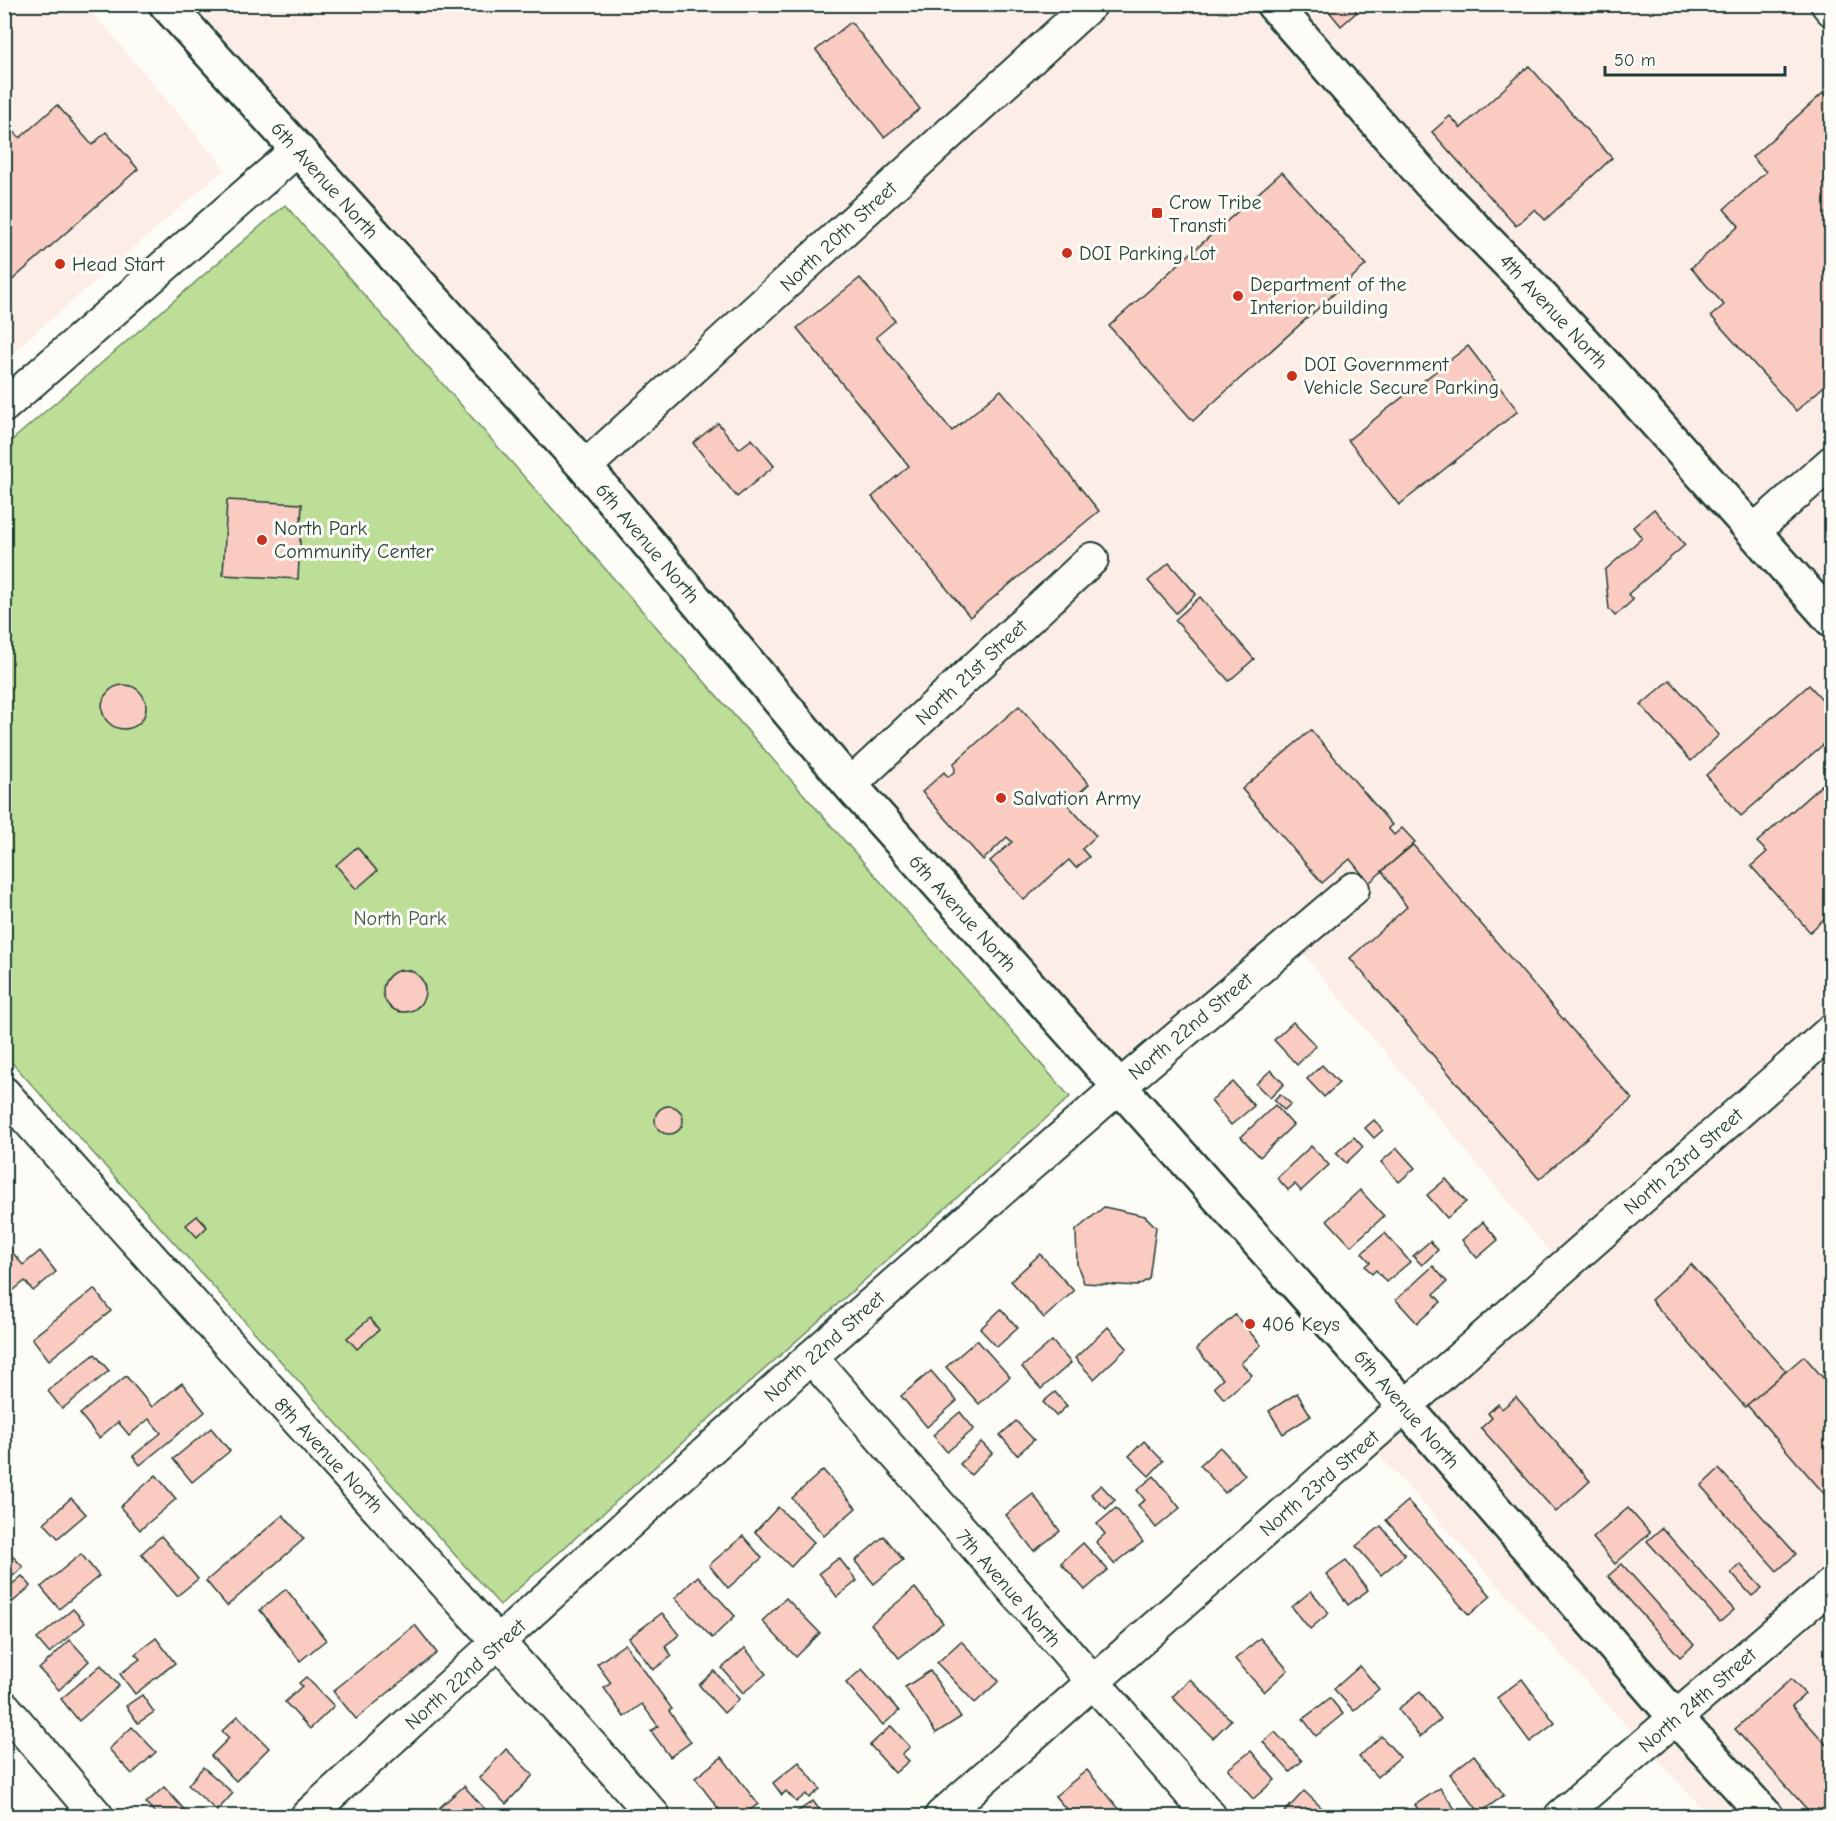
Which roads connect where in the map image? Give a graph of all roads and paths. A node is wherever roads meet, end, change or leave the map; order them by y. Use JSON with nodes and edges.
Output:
{"nodes":[{"id":1,"x":166,"y":4,"type":"edge"},
{"id":2,"x":1091,"y":4,"type":"edge"},
{"id":3,"x":1273,"y":4,"type":"edge"},
{"id":4,"x":1827,"y":4,"type":"edge"},
{"id":5,"x":1832,"y":10,"type":"edge"},
{"id":6,"x":297,"y":150,"type":"junction"},
{"id":7,"x":4,"y":406,"type":"edge"},
{"id":8,"x":1832,"y":462,"type":"edge"},
{"id":9,"x":585,"y":467,"type":"junction"},
{"id":10,"x":1754,"y":531,"type":"junction"},
{"id":11,"x":1092,"y":559,"type":"dead end"},
{"id":12,"x":1832,"y":620,"type":"edge"},
{"id":13,"x":850,"y":785,"type":"junction"},
{"id":14,"x":1353,"y":889,"type":"dead end"},
{"id":15,"x":1832,"y":1030,"type":"edge"},
{"id":16,"x":1119,"y":1087,"type":"junction"},
{"id":17,"x":4,"y":1093,"type":"edge"},
{"id":18,"x":811,"y":1357,"type":"junction"},
{"id":19,"x":1405,"y":1406,"type":"junction"},
{"id":20,"x":1832,"y":1584,"type":"edge"},
{"id":21,"x":500,"y":1642,"type":"junction"},
{"id":22,"x":1092,"y":1683,"type":"junction"},
{"id":23,"x":4,"y":1707,"type":"edge"},
{"id":24,"x":1676,"y":1718,"type":"junction"},
{"id":25,"x":97,"y":1816,"type":"edge"},
{"id":26,"x":307,"y":1816,"type":"edge"},
{"id":27,"x":654,"y":1816,"type":"edge"},
{"id":28,"x":941,"y":1816,"type":"edge"},
{"id":29,"x":1210,"y":1816,"type":"edge"},
{"id":30,"x":1561,"y":1816,"type":"edge"},
{"id":31,"x":1766,"y":1816,"type":"edge"}],
"edges":[{"from":1,"to":6,"type":"main road","name":"6th Avenue North"},
{"from":2,"to":9,"type":"street","name":"North 20th Street"},
{"from":3,"to":10,"type":"main road","name":"4th Avenue North"},
{"from":4,"to":5,"type":"street"},
{"from":6,"to":7,"type":"street"},
{"from":6,"to":9,"type":"main road","name":"6th Avenue North"},
{"from":8,"to":10,"type":"street"},
{"from":9,"to":13,"type":"main road","name":"6th Avenue North"},
{"from":10,"to":12,"type":"main road","name":"4th Avenue North"},
{"from":11,"to":13,"type":"street","name":"North 21st Street"},
{"from":13,"to":16,"type":"main road","name":"6th Avenue North"},
{"from":14,"to":16,"type":"street","name":"North 22nd Street"},
{"from":15,"to":19,"type":"street","name":"North 23rd Street"},
{"from":16,"to":18,"type":"street","name":"North 22nd Street"},
{"from":16,"to":19,"type":"main road","name":"6th Avenue North"},
{"from":17,"to":21,"type":"street","name":"8th Avenue North"},
{"from":18,"to":21,"type":"street","name":"North 22nd Street"},
{"from":18,"to":22,"type":"street","name":"7th Avenue North"},
{"from":19,"to":22,"type":"street","name":"North 23rd Street"},
{"from":19,"to":24,"type":"main road","name":"6th Avenue North"},
{"from":20,"to":24,"type":"street","name":"North 24th Street"},
{"from":21,"to":26,"type":"street","name":"North 22nd Street"},
{"from":21,"to":27,"type":"street","name":"8th Avenue North"},
{"from":22,"to":28,"type":"street","name":"North 23rd Street"},
{"from":22,"to":29,"type":"street","name":"7th Avenue North"},
{"from":23,"to":25,"type":"street"},
{"from":24,"to":30,"type":"street","name":"North 24th Street"},
{"from":24,"to":31,"type":"main road","name":"6th Avenue North"}]}
